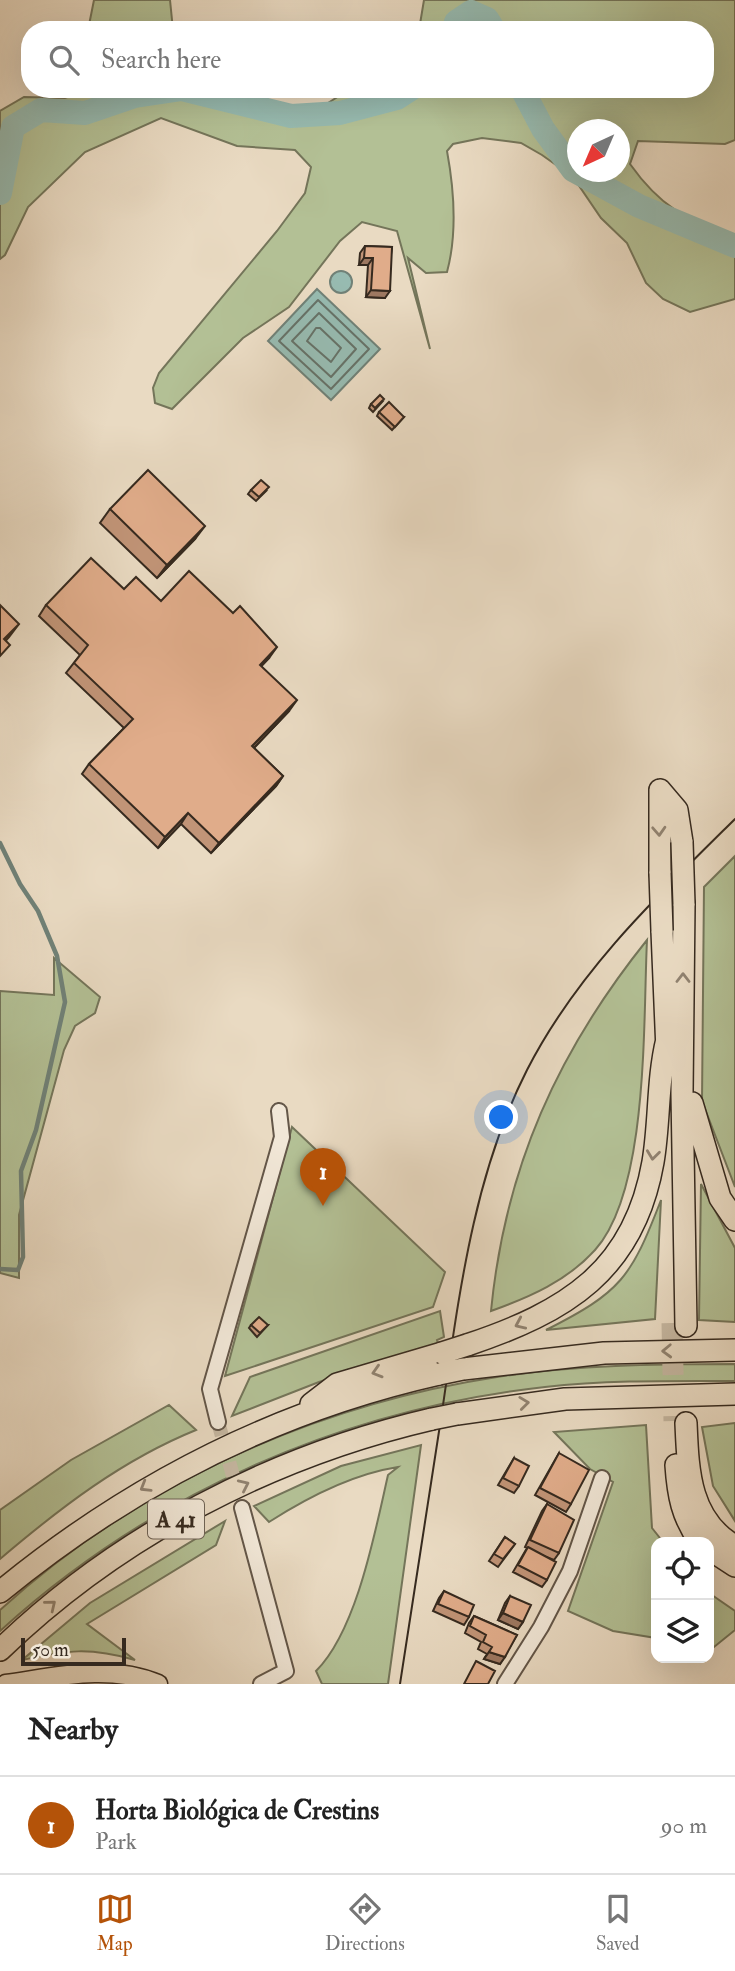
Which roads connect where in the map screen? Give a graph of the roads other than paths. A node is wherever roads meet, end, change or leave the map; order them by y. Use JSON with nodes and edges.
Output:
{"nodes":[{"id":1,"x":675,"y":1043,"type":"junction"},
{"id":2,"x":279,"y":1111,"type":"dead end"},
{"id":3,"x":735,"y":1220,"type":"edge"},
{"id":4,"x":679,"y":1325,"type":"tunnel mouth"},
{"id":5,"x":735,"y":1350,"type":"edge"},
{"id":6,"x":696,"y":1393,"type":"junction"},
{"id":7,"x":735,"y":1394,"type":"edge"},
{"id":8,"x":735,"y":1408,"type":"edge"},
{"id":9,"x":295,"y":1416,"type":"junction"},
{"id":10,"x":218,"y":1422,"type":"tunnel mouth"},
{"id":11,"x":602,"y":1478,"type":"dead end"},
{"id":12,"x":242,"y":1508,"type":"tunnel mouth"},
{"id":13,"x":697,"y":1537,"type":"edge"},
{"id":14,"x":735,"y":1546,"type":"edge"},
{"id":15,"x":714,"y":1552,"type":"edge"},
{"id":16,"x":735,"y":1566,"type":"edge"},
{"id":17,"x":0,"y":1592,"type":"edge"},
{"id":18,"x":0,"y":1650,"type":"edge"},
{"id":19,"x":288,"y":1677,"type":"edge"},
{"id":20,"x":6,"y":1684,"type":"edge"},
{"id":21,"x":158,"y":1684,"type":"edge"},
{"id":22,"x":261,"y":1684,"type":"edge"},
{"id":23,"x":505,"y":1684,"type":"edge"}],
"edges":[{"from":1,"to":1,"type":"highway","one_way":true,"bridge":true},
{"from":1,"to":3,"type":"highway"},
{"from":1,"to":4,"type":"highway"},
{"from":1,"to":9,"type":"highway","one_way":true,"bridge":true},
{"from":2,"to":10,"type":"street"},
{"from":5,"to":9,"type":"highway","number":"A 41","one_way":true,"bridge":true},
{"from":6,"to":7,"type":"highway","number":"A 41"},
{"from":6,"to":8,"type":"highway"},
{"from":18,"to":6,"type":"highway","number":"A 41","one_way":true,"bridge":true},
{"from":9,"to":17,"type":"highway","number":"A 41","one_way":true},
{"from":11,"to":23,"type":"street"},
{"from":12,"to":19,"type":"street"},
{"from":13,"to":14,"type":"highway"},
{"from":15,"to":16,"type":"highway"},
{"from":19,"to":22,"type":"street"},
{"from":20,"to":21,"type":"main road"}]}
